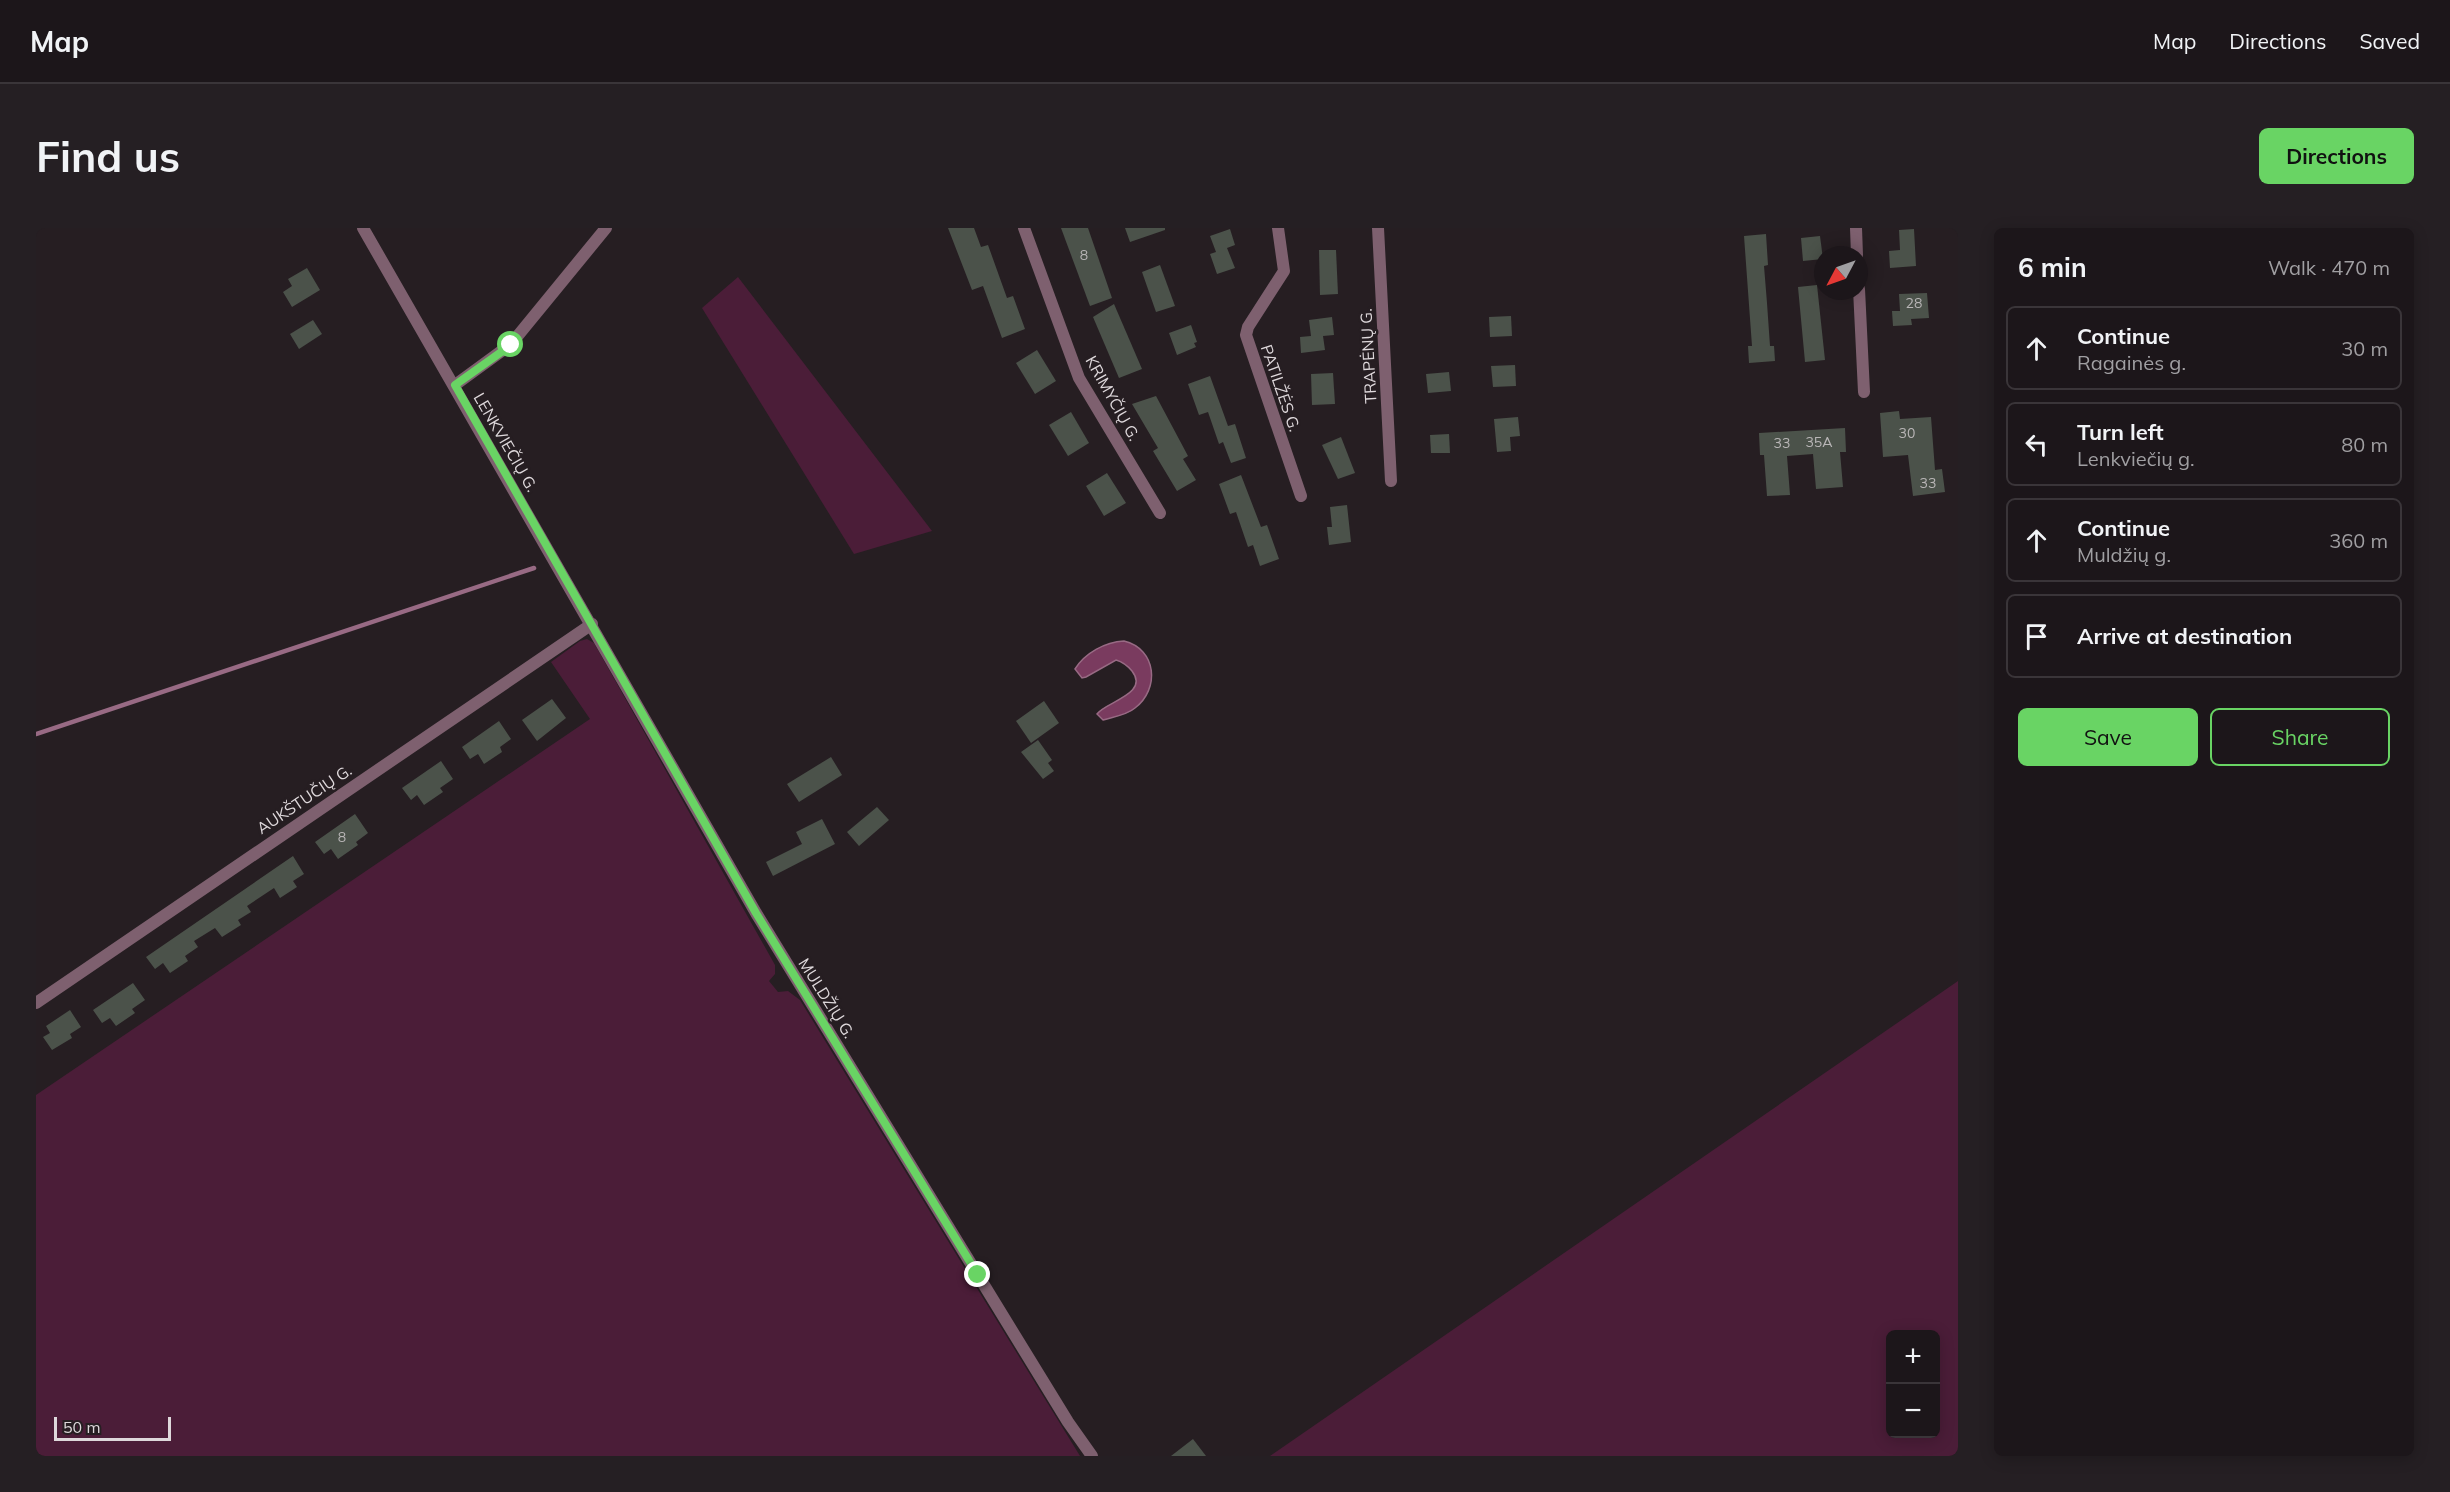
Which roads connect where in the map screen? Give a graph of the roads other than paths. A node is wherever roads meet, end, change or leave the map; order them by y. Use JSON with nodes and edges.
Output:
{"nodes":[{"id":1,"x":363,"y":228,"type":"edge"},
{"id":2,"x":606,"y":228,"type":"edge"},
{"id":3,"x":1024,"y":228,"type":"edge"},
{"id":4,"x":1278,"y":228,"type":"edge"},
{"id":5,"x":1378,"y":228,"type":"edge"},
{"id":6,"x":1856,"y":228,"type":"edge"},
{"id":7,"x":1857,"y":246,"type":"edge"},
{"id":8,"x":1860,"y":300,"type":"edge"},
{"id":9,"x":455,"y":385,"type":"junction"},
{"id":10,"x":1864,"y":392,"type":"dead end"},
{"id":11,"x":1391,"y":481,"type":"dead end"},
{"id":12,"x":1301,"y":496,"type":"dead end"},
{"id":13,"x":1160,"y":513,"type":"dead end"},
{"id":14,"x":548,"y":548,"type":"joint"},
{"id":15,"x":592,"y":624,"type":"junction"},
{"id":16,"x":36,"y":1003,"type":"edge"},
{"id":17,"x":1092,"y":1456,"type":"edge"}],
"edges":[{"from":1,"to":9,"type":"street","name":"LENKVIEČIŲ G."},
{"from":2,"to":9,"type":"street"},
{"from":3,"to":13,"type":"street","name":"KRIMYČIŲ G."},
{"from":4,"to":12,"type":"street","name":"PATILŽĖS G."},
{"from":5,"to":11,"type":"street","name":"TRAPĖNŲ G."},
{"from":6,"to":7,"type":"street"},
{"from":8,"to":10,"type":"street"},
{"from":9,"to":14,"type":"street","name":"LENKVIEČIŲ G."},
{"from":14,"to":15,"type":"street","name":"MULDŽIŲ G."},
{"from":15,"to":16,"type":"street","name":"AUKŠTUČIŲ G."},
{"from":15,"to":17,"type":"street","name":"MULDŽIŲ G."}]}
